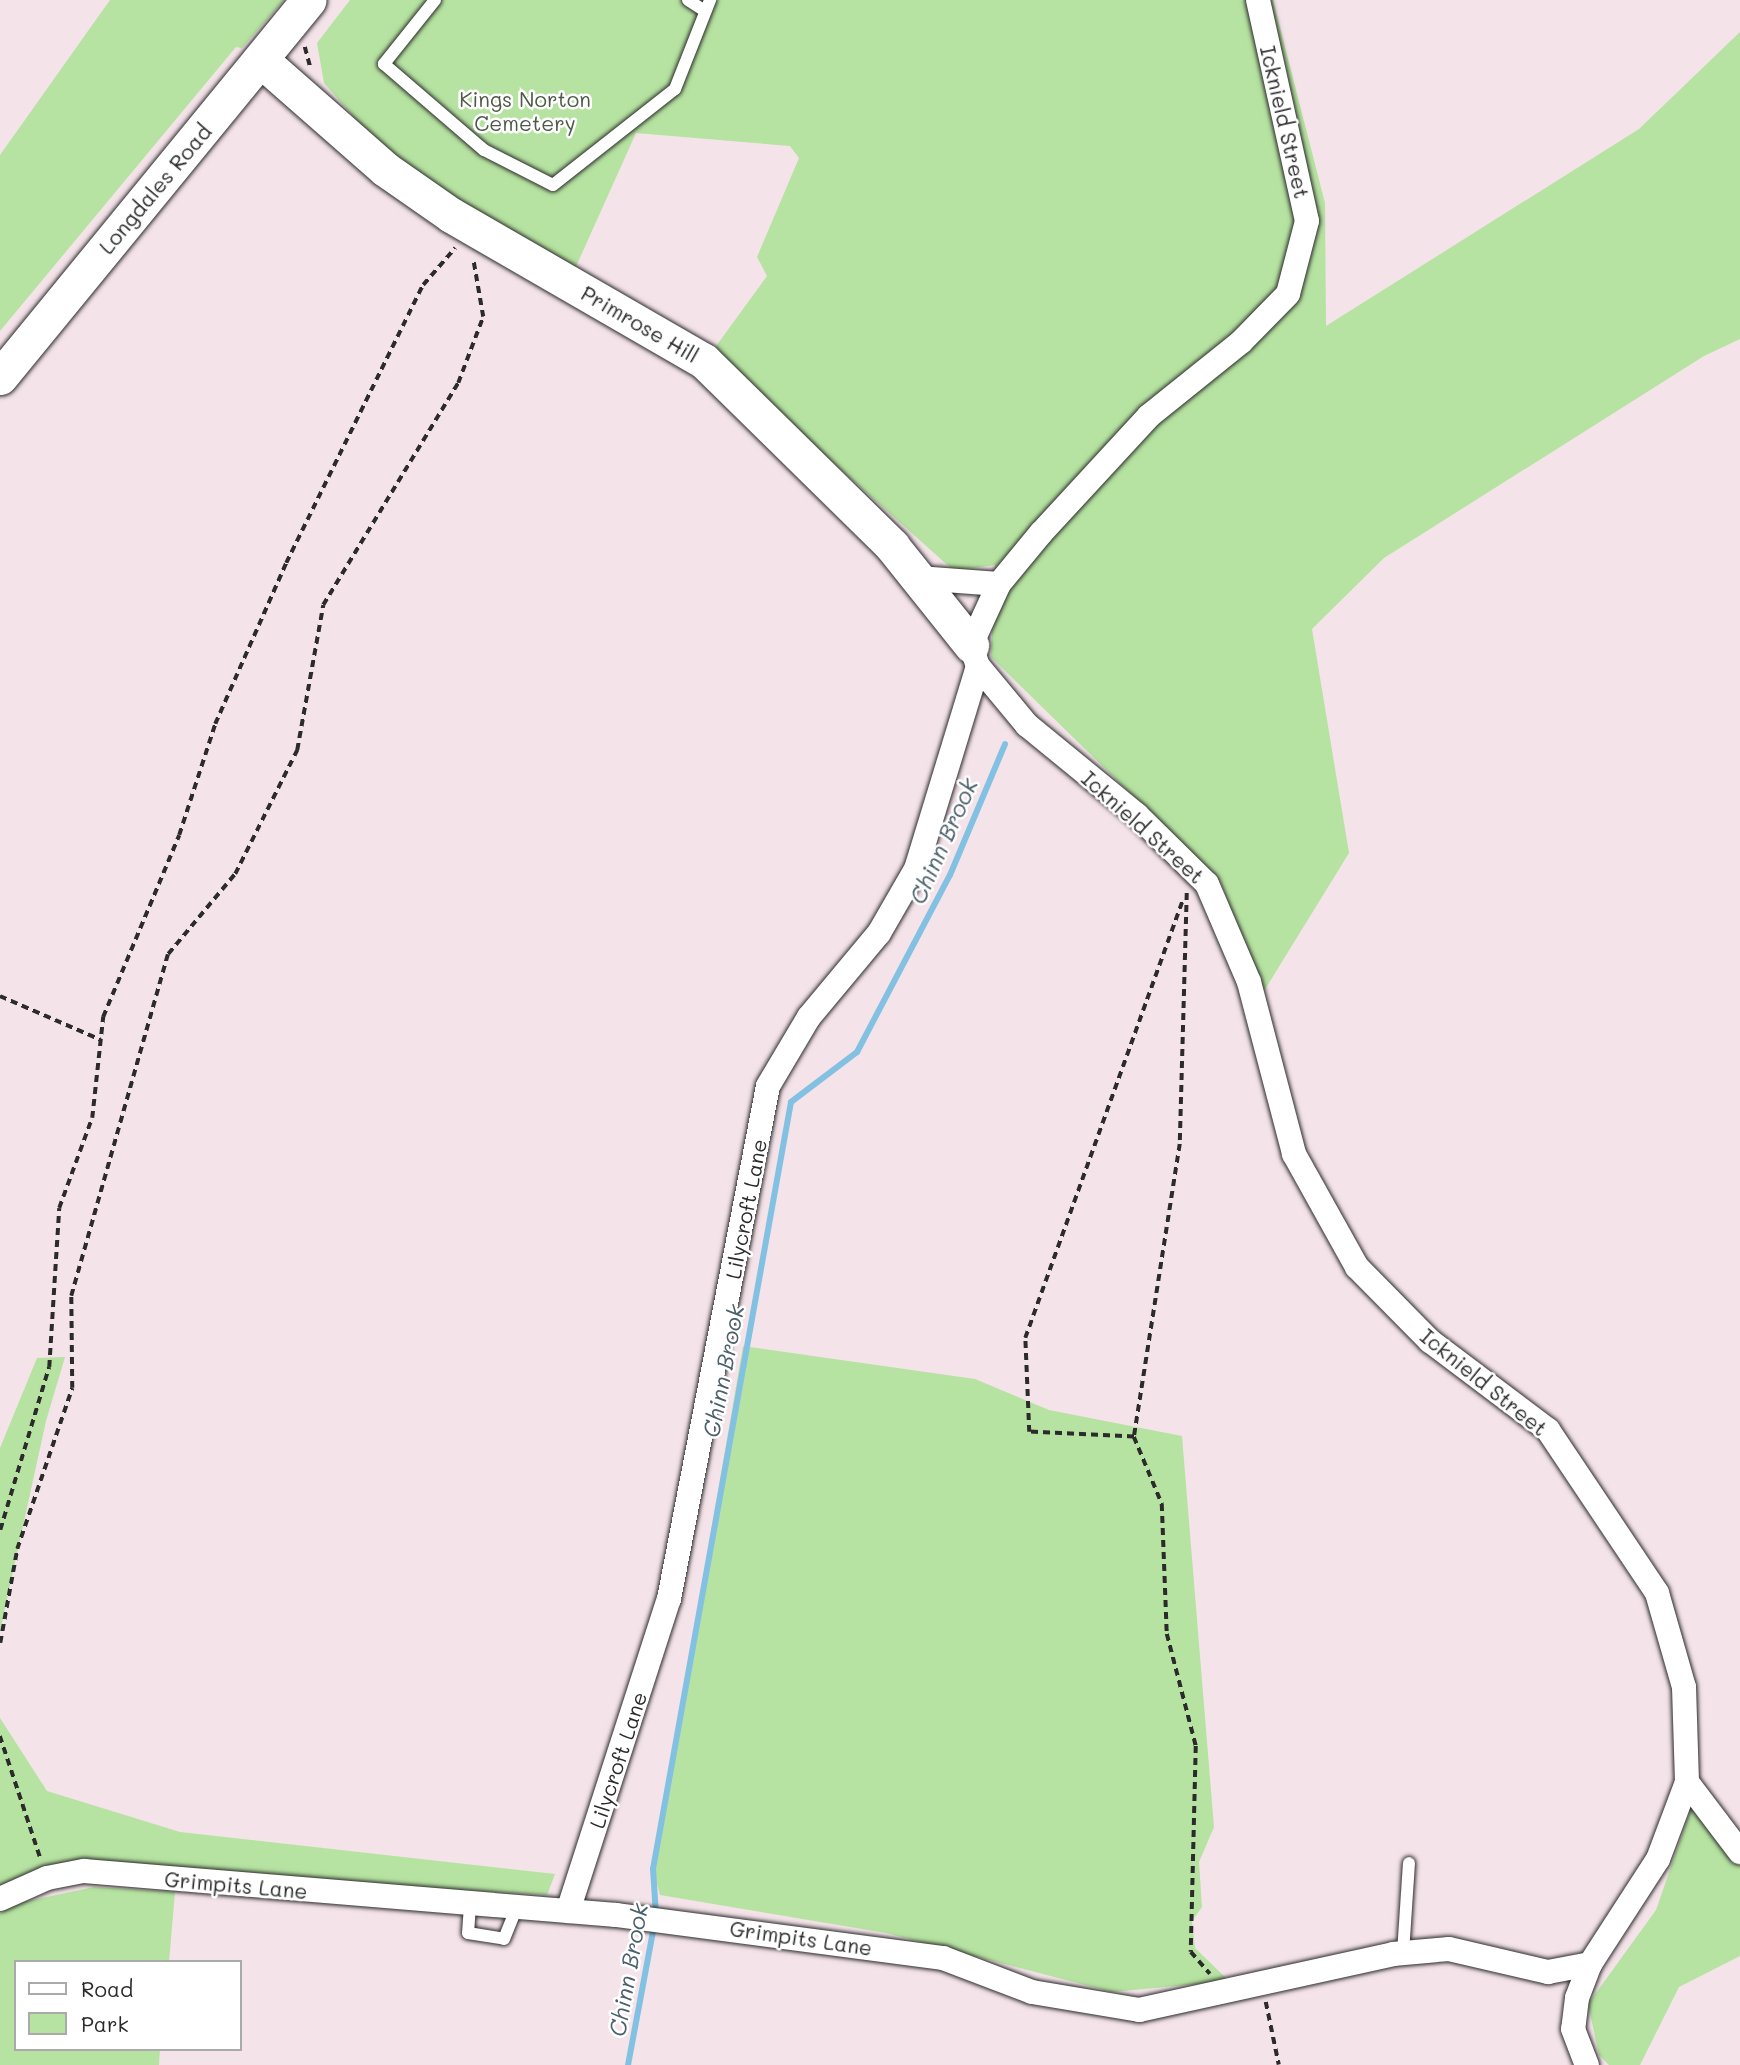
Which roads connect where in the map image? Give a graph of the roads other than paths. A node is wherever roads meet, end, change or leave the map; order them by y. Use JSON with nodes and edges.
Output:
{"nodes":[{"id":1,"x":309,"y":0,"type":"edge"},
{"id":2,"x":435,"y":0,"type":"edge"},
{"id":3,"x":688,"y":0,"type":"edge"},
{"id":4,"x":1258,"y":0,"type":"edge"},
{"id":5,"x":706,"y":4,"type":"edge"},
{"id":6,"x":261,"y":60,"type":"junction"},
{"id":7,"x":0,"y":377,"type":"edge"},
{"id":8,"x":918,"y":578,"type":"junction"},
{"id":9,"x":999,"y":584,"type":"junction"},
{"id":10,"x":975,"y":655,"type":"junction"},
{"id":11,"x":1687,"y":1782,"type":"junction"},
{"id":12,"x":1740,"y":1852,"type":"edge"},
{"id":13,"x":1409,"y":1863,"type":"dead end"},
{"id":14,"x":0,"y":1899,"type":"edge"},
{"id":15,"x":568,"y":1911,"type":"junction"},
{"id":16,"x":1403,"y":1953,"type":"junction"},
{"id":17,"x":1590,"y":1964,"type":"junction"},
{"id":18,"x":1549,"y":1972,"type":"junction"},
{"id":19,"x":1573,"y":2029,"type":"junction"},
{"id":20,"x":1587,"y":2065,"type":"edge"}],
"edges":[{"from":1,"to":6,"type":"street","name":"Longdales Road"},
{"from":2,"to":5,"type":"lane"},
{"from":3,"to":5,"type":"lane"},
{"from":4,"to":9,"type":"street","name":"Icknield Street"},
{"from":6,"to":7,"type":"street","name":"Longdales Road"},
{"from":6,"to":8,"type":"street","name":"Primrose Hill"},
{"from":8,"to":9,"type":"street"},
{"from":8,"to":10,"type":"street","name":"Primrose Hill"},
{"from":9,"to":10,"type":"street","name":"Icknield Street"},
{"from":10,"to":11,"type":"street","name":"Icknield Street"},
{"from":10,"to":15,"type":"street","name":"Lilycroft Lane"},
{"from":11,"to":12,"type":"street"},
{"from":11,"to":17,"type":"street","name":"Icknield Street"},
{"from":13,"to":16,"type":"lane"},
{"from":14,"to":15,"type":"street","name":"Grimpits Lane"},
{"from":15,"to":16,"type":"street","name":"Grimpits Lane"},
{"from":16,"to":18,"type":"street","name":"Grimpits Lane"},
{"from":17,"to":18,"type":"street","name":"Grimpits Lane"},
{"from":17,"to":19,"type":"street","name":"Icknield Street"},
{"from":18,"to":19,"type":"street"},
{"from":19,"to":20,"type":"street"}]}
